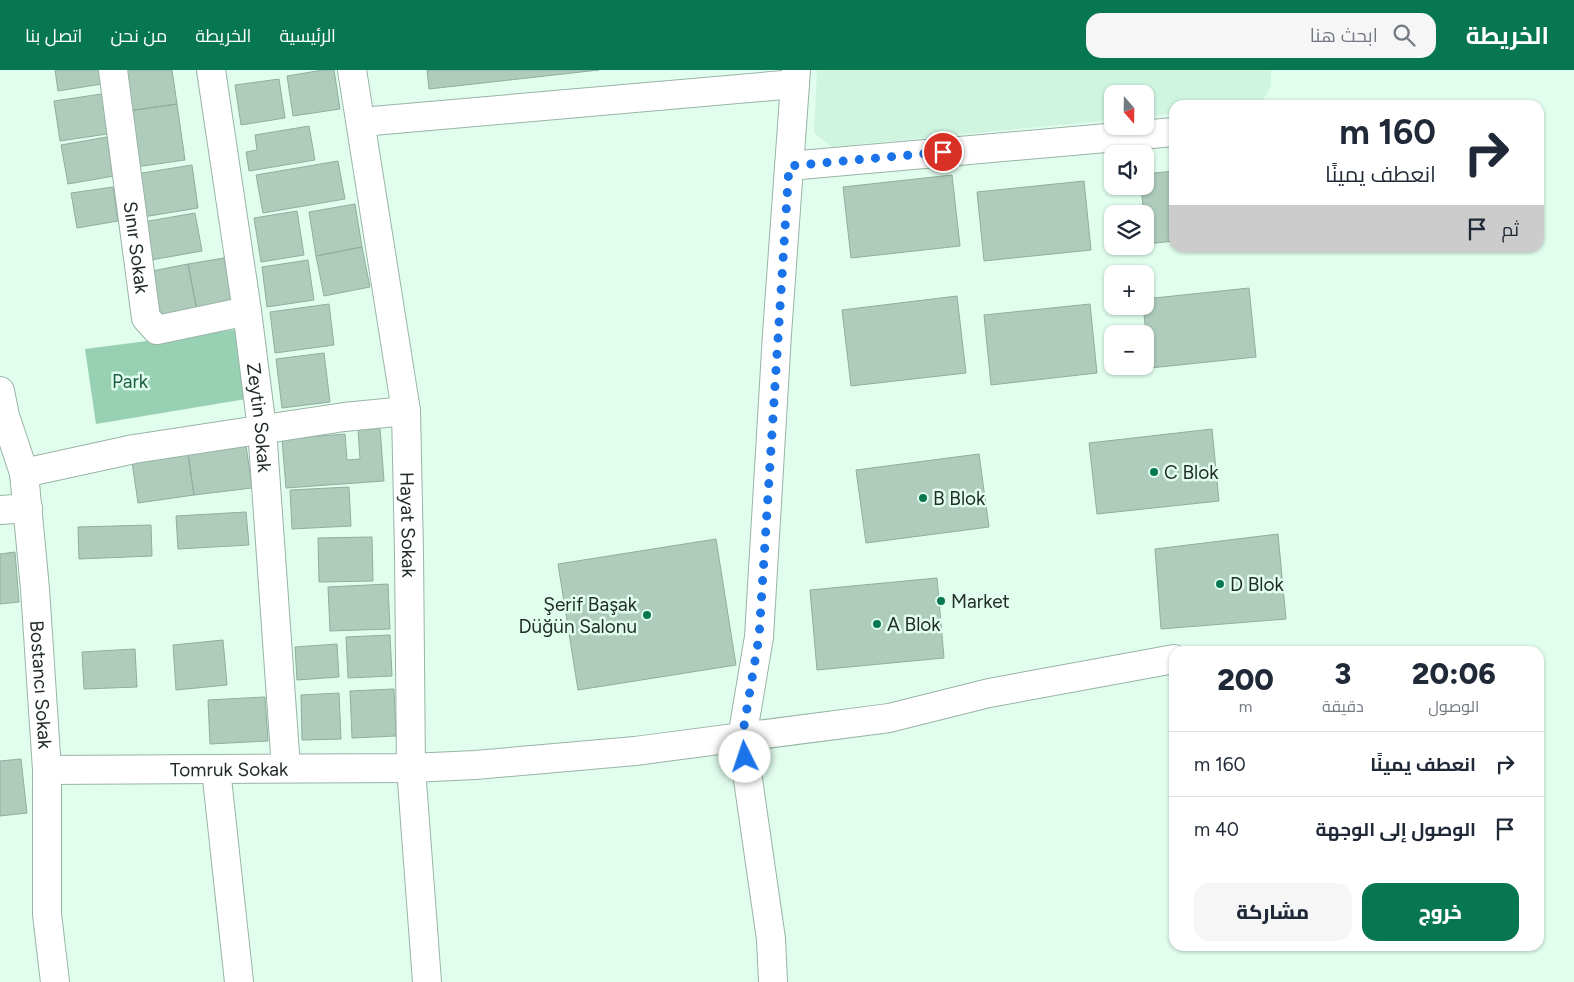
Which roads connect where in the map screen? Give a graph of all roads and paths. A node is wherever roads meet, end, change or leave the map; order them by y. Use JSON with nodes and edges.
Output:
{"nodes":[{"id":1,"x":113,"y":70,"type":"edge"},
{"id":2,"x":211,"y":70,"type":"edge"},
{"id":3,"x":352,"y":70,"type":"edge"},
{"id":4,"x":795,"y":77,"type":"edge"},
{"id":5,"x":360,"y":122,"type":"junction"},
{"id":6,"x":1169,"y":132,"type":"edge"},
{"id":7,"x":789,"y":166,"type":"junction"},
{"id":8,"x":247,"y":311,"type":"junction"},
{"id":9,"x":0,"y":391,"type":"edge"},
{"id":10,"x":406,"y":411,"type":"junction"},
{"id":11,"x":262,"y":429,"type":"junction"},
{"id":12,"x":24,"y":473,"type":"junction"},
{"id":13,"x":28,"y":508,"type":"junction"},
{"id":14,"x":0,"y":510,"type":"edge"},
{"id":15,"x":1169,"y":660,"type":"edge"},
{"id":16,"x":742,"y":738,"type":"junction"},
{"id":17,"x":286,"y":768,"type":"junction"},
{"id":18,"x":411,"y":768,"type":"junction"},
{"id":19,"x":216,"y":769,"type":"junction"},
{"id":20,"x":47,"y":770,"type":"junction"},
{"id":21,"x":55,"y":982,"type":"edge"},
{"id":22,"x":239,"y":982,"type":"edge"},
{"id":23,"x":427,"y":982,"type":"edge"},
{"id":24,"x":773,"y":982,"type":"edge"}],
"edges":[{"from":1,"to":8,"type":"street","name":"Sınır Sokak"},
{"from":2,"to":8,"type":"street","name":"Zeytin Sokak"},
{"from":3,"to":5,"type":"street","name":"Hayat Sokak"},
{"from":4,"to":5,"type":"street"},
{"from":4,"to":7,"type":"street"},
{"from":5,"to":10,"type":"street","name":"Hayat Sokak"},
{"from":6,"to":7,"type":"street"},
{"from":7,"to":16,"type":"street"},
{"from":8,"to":11,"type":"street","name":"Zeytin Sokak"},
{"from":9,"to":12,"type":"street","name":"Bostancı Sokak"},
{"from":10,"to":11,"type":"street"},
{"from":10,"to":18,"type":"street","name":"Hayat Sokak"},
{"from":11,"to":12,"type":"street"},
{"from":11,"to":17,"type":"street","name":"Zeytin Sokak"},
{"from":12,"to":13,"type":"street","name":"Bostancı Sokak"},
{"from":13,"to":14,"type":"street"},
{"from":13,"to":20,"type":"street","name":"Bostancı Sokak"},
{"from":15,"to":16,"type":"street","name":"Tomruk Sokak"},
{"from":16,"to":18,"type":"street","name":"Tomruk Sokak"},
{"from":16,"to":24,"type":"street"},
{"from":17,"to":18,"type":"street","name":"Tomruk Sokak"},
{"from":17,"to":19,"type":"street","name":"Tomruk Sokak"},
{"from":18,"to":23,"type":"street","name":"Hayat Sokak"},
{"from":19,"to":20,"type":"street","name":"Tomruk Sokak"},
{"from":19,"to":22,"type":"street"},
{"from":20,"to":21,"type":"street","name":"Bostancı Sokak"}]}
